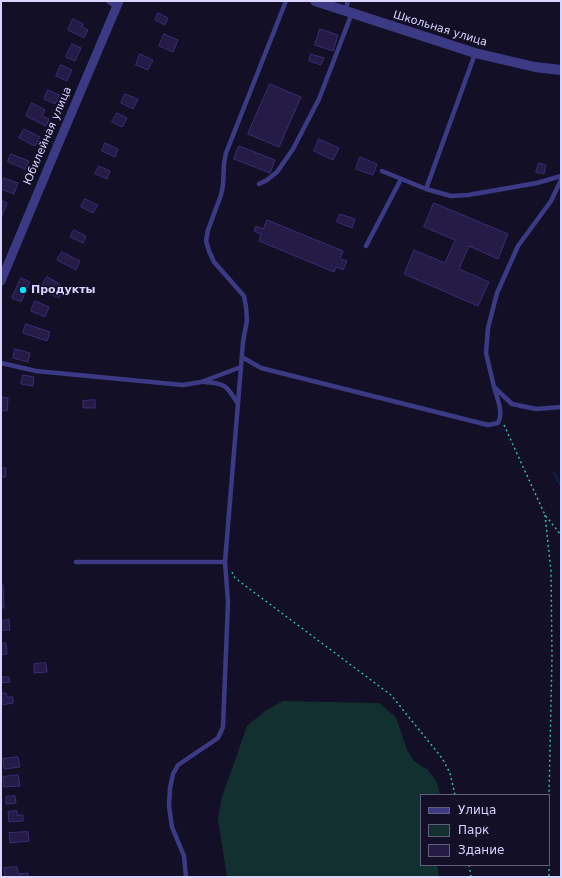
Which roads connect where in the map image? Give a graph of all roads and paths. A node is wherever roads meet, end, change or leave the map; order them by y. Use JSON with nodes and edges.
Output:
{"nodes":[{"id":1,"x":286,"y":1,"type":"edge"},
{"id":2,"x":315,"y":1,"type":"edge"},
{"id":3,"x":348,"y":1,"type":"edge"},
{"id":4,"x":112,"y":2,"type":"edge"},
{"id":5,"x":348,"y":12,"type":"junction"},
{"id":6,"x":475,"y":53,"type":"junction"},
{"id":7,"x":561,"y":70,"type":"edge"},
{"id":8,"x":382,"y":171,"type":"dead end"},
{"id":9,"x":561,"y":176,"type":"edge"},
{"id":10,"x":401,"y":179,"type":"junction"},
{"id":11,"x":561,"y":180,"type":"edge"},
{"id":12,"x":259,"y":184,"type":"dead end"},
{"id":13,"x":426,"y":189,"type":"junction"},
{"id":14,"x":366,"y":246,"type":"dead end"},
{"id":15,"x":1,"y":281,"type":"edge"},
{"id":16,"x":242,"y":357,"type":"junction"},
{"id":17,"x":1,"y":363,"type":"edge"},
{"id":18,"x":242,"y":367,"type":"junction"},
{"id":19,"x":200,"y":382,"type":"junction"},
{"id":20,"x":494,"y":387,"type":"junction"},
{"id":21,"x":238,"y":404,"type":"junction"},
{"id":22,"x":561,"y":407,"type":"edge"},
{"id":23,"x":501,"y":417,"type":"junction"},
{"id":24,"x":545,"y":515,"type":"junction"},
{"id":25,"x":561,"y":536,"type":"edge"},
{"id":26,"x":76,"y":562,"type":"dead end"},
{"id":27,"x":225,"y":562,"type":"junction"},
{"id":28,"x":455,"y":794,"type":"edge"},
{"id":29,"x":549,"y":794,"type":"edge"},
{"id":30,"x":469,"y":866,"type":"edge"},
{"id":31,"x":549,"y":866,"type":"edge"},
{"id":32,"x":186,"y":877,"type":"edge"},
{"id":33,"x":471,"y":877,"type":"edge"},
{"id":34,"x":549,"y":877,"type":"edge"}],
"edges":[{"from":1,"to":16,"type":"lane"},
{"from":2,"to":5,"type":"street","name":"Школьная улица"},
{"from":3,"to":5,"type":"lane"},
{"from":4,"to":15,"type":"street","name":"Юбилейная улица"},
{"from":5,"to":6,"type":"street","name":"Школьная улица"},
{"from":5,"to":12,"type":"lane"},
{"from":6,"to":7,"type":"street","name":"Школьная улица"},
{"from":6,"to":13,"type":"lane"},
{"from":8,"to":10,"type":"lane"},
{"from":9,"to":13,"type":"lane"},
{"from":10,"to":13,"type":"lane"},
{"from":10,"to":14,"type":"lane"},
{"from":11,"to":20,"type":"lane"},
{"from":16,"to":18,"type":"lane"},
{"from":16,"to":23,"type":"lane"},
{"from":17,"to":19,"type":"lane"},
{"from":18,"to":19,"type":"lane"},
{"from":18,"to":21,"type":"lane"},
{"from":19,"to":21,"type":"lane"},
{"from":20,"to":22,"type":"lane"},
{"from":20,"to":23,"type":"lane"},
{"from":21,"to":27,"type":"lane"},
{"from":23,"to":24,"type":"path"},
{"from":24,"to":25,"type":"path"},
{"from":24,"to":29,"type":"path"},
{"from":26,"to":27,"type":"lane"},
{"from":27,"to":28,"type":"path"},
{"from":27,"to":32,"type":"lane"},
{"from":30,"to":33,"type":"path"},
{"from":31,"to":34,"type":"path"}]}
